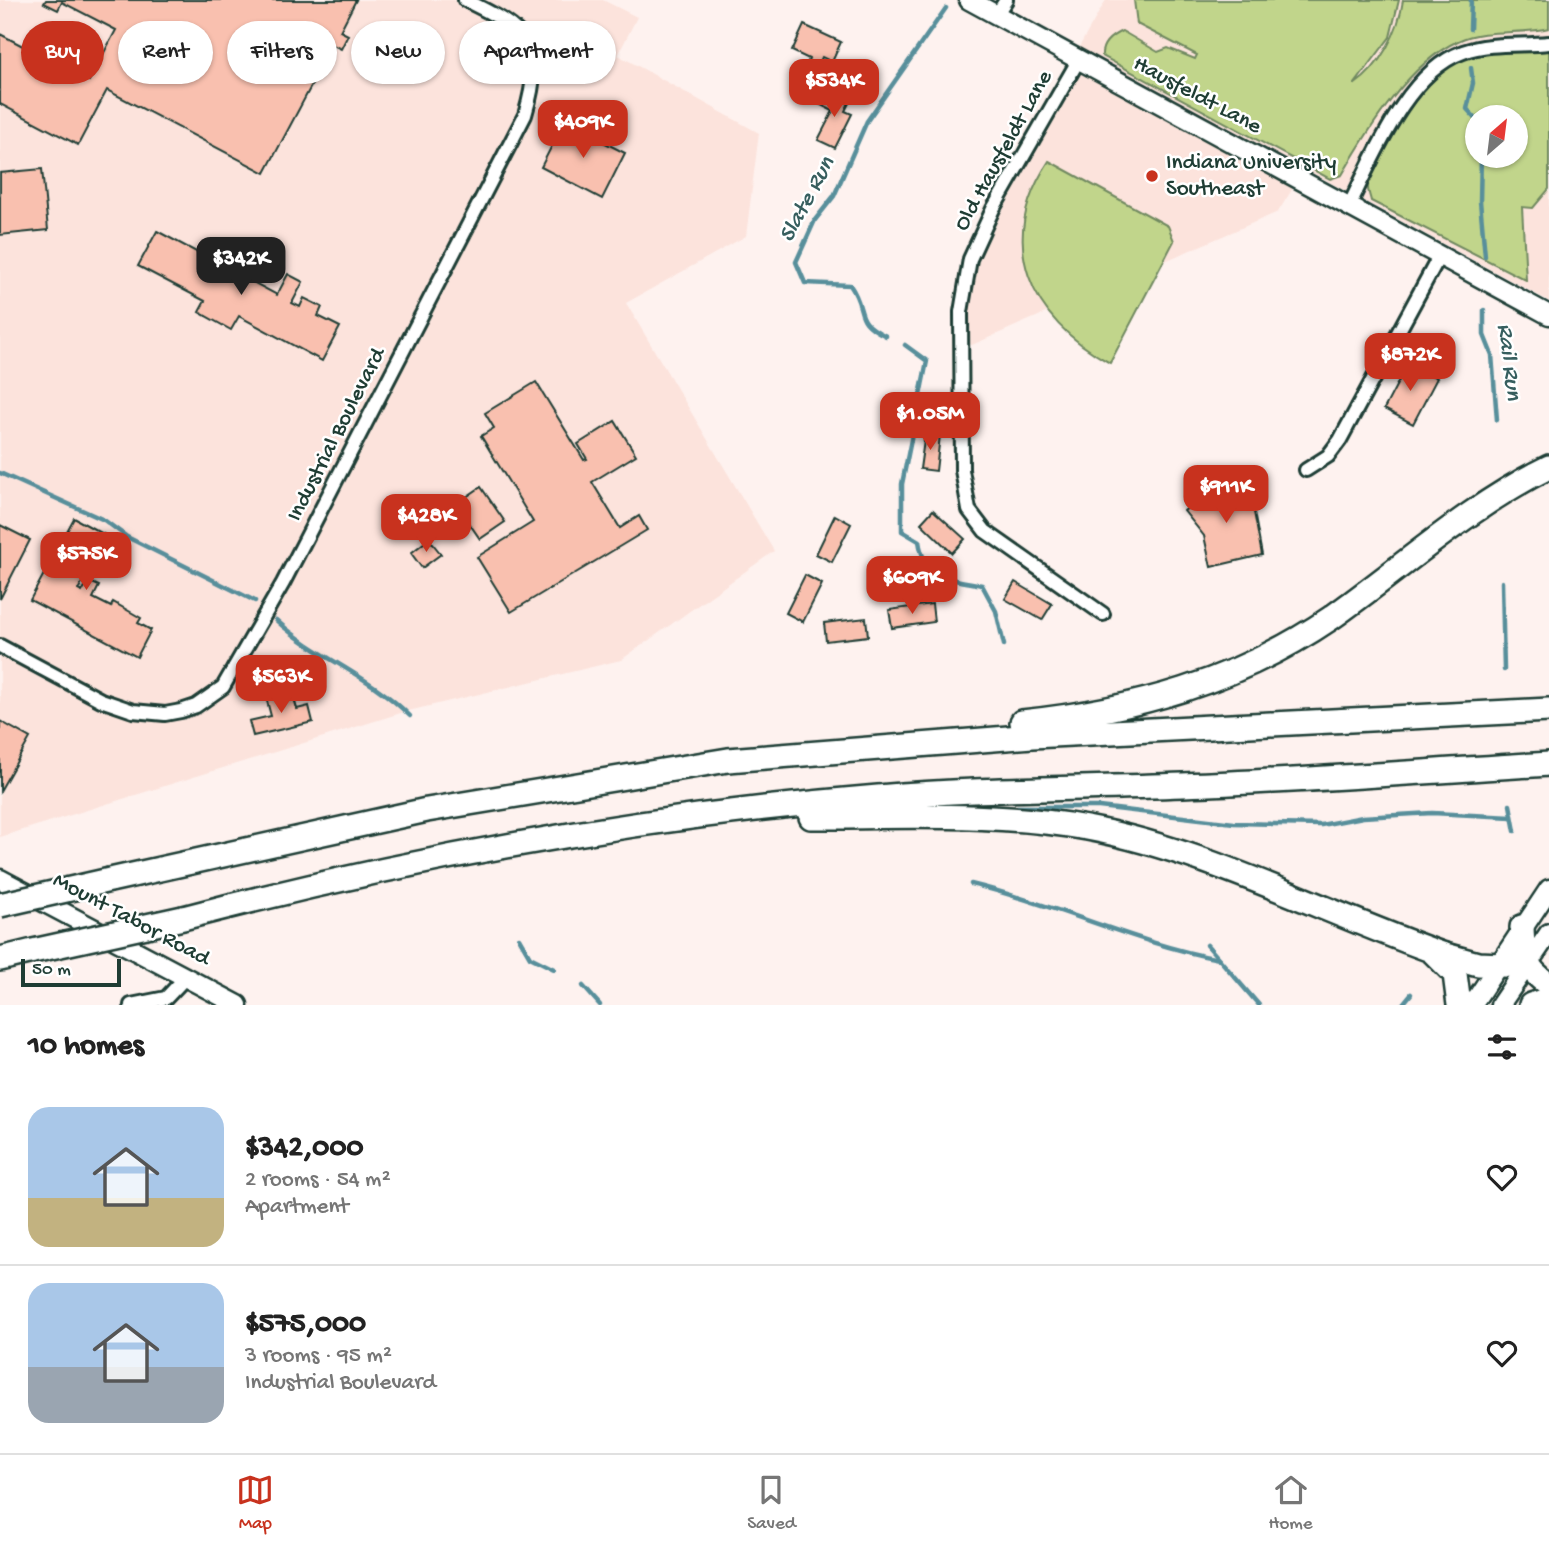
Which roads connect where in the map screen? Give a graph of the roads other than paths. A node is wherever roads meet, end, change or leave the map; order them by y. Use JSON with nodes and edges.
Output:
{"nodes":[{"id":1,"x":465,"y":0,"type":"edge"},
{"id":2,"x":969,"y":0,"type":"edge"},
{"id":3,"x":1001,"y":7,"type":"edge"},
{"id":4,"x":1549,"y":43,"type":"edge"},
{"id":5,"x":1078,"y":61,"type":"junction"},
{"id":6,"x":1349,"y":206,"type":"junction"},
{"id":7,"x":1440,"y":255,"type":"junction"},
{"id":8,"x":1549,"y":316,"type":"edge"},
{"id":9,"x":1549,"y":467,"type":"edge"},
{"id":10,"x":1306,"y":470,"type":"dead end"},
{"id":11,"x":1103,"y":614,"type":"dead end"},
{"id":12,"x":0,"y":646,"type":"edge"},
{"id":13,"x":1549,"y":710,"type":"edge"},
{"id":14,"x":828,"y":751,"type":"junction"},
{"id":15,"x":1549,"y":764,"type":"edge"},
{"id":16,"x":700,"y":817,"type":"junction"},
{"id":17,"x":0,"y":879,"type":"edge"},
{"id":18,"x":1549,"y":889,"type":"edge"},
{"id":19,"x":0,"y":905,"type":"edge"},
{"id":20,"x":1522,"y":927,"type":"junction"},
{"id":21,"x":1549,"y":933,"type":"edge"},
{"id":22,"x":1419,"y":946,"type":"junction"},
{"id":23,"x":0,"y":959,"type":"edge"},
{"id":24,"x":1500,"y":966,"type":"junction"},
{"id":25,"x":1527,"y":966,"type":"junction"},
{"id":26,"x":187,"y":977,"type":"junction"},
{"id":27,"x":1549,"y":985,"type":"edge"},
{"id":28,"x":1549,"y":999,"type":"edge"},
{"id":29,"x":131,"y":1005,"type":"edge"},
{"id":30,"x":238,"y":1005,"type":"edge"},
{"id":31,"x":1459,"y":1005,"type":"edge"},
{"id":32,"x":1472,"y":1005,"type":"edge"},
{"id":33,"x":1500,"y":1005,"type":"edge"},
{"id":34,"x":1531,"y":1005,"type":"edge"}],
"edges":[{"from":1,"to":12,"type":"street","name":"Industrial Boulevard"},
{"from":2,"to":3,"type":"street","name":"Hausfeldt Lane"},
{"from":3,"to":5,"type":"street","name":"Hausfeldt Lane"},
{"from":4,"to":6,"type":"street"},
{"from":5,"to":6,"type":"street","name":"Hausfeldt Lane"},
{"from":5,"to":11,"type":"street","name":"Old Hausfeldt Lane"},
{"from":6,"to":7,"type":"street","name":"Hausfeldt Lane"},
{"from":7,"to":8,"type":"street","name":"Hausfeldt Lane"},
{"from":7,"to":10,"type":"street"},
{"from":9,"to":14,"type":"highway"},
{"from":13,"to":14,"type":"highway"},
{"from":14,"to":19,"type":"highway","bridge":true},
{"from":15,"to":16,"type":"highway"},
{"from":16,"to":22,"type":"highway"},
{"from":16,"to":23,"type":"highway","bridge":true},
{"from":17,"to":26,"type":"street","name":"Mount Tabor Road"},
{"from":18,"to":20,"type":"street"},
{"from":20,"to":24,"type":"street"},
{"from":20,"to":25,"type":"highway"},
{"from":21,"to":25,"type":"street"},
{"from":22,"to":24,"type":"highway"},
{"from":22,"to":31,"type":"highway"},
{"from":24,"to":25,"type":"highway"},
{"from":24,"to":32,"type":"street"},
{"from":25,"to":27,"type":"highway"},
{"from":25,"to":33,"type":"street"},
{"from":26,"to":29,"type":"street"},
{"from":26,"to":30,"type":"street","name":"Mount Tabor Road"},
{"from":28,"to":34,"type":"highway"}]}
